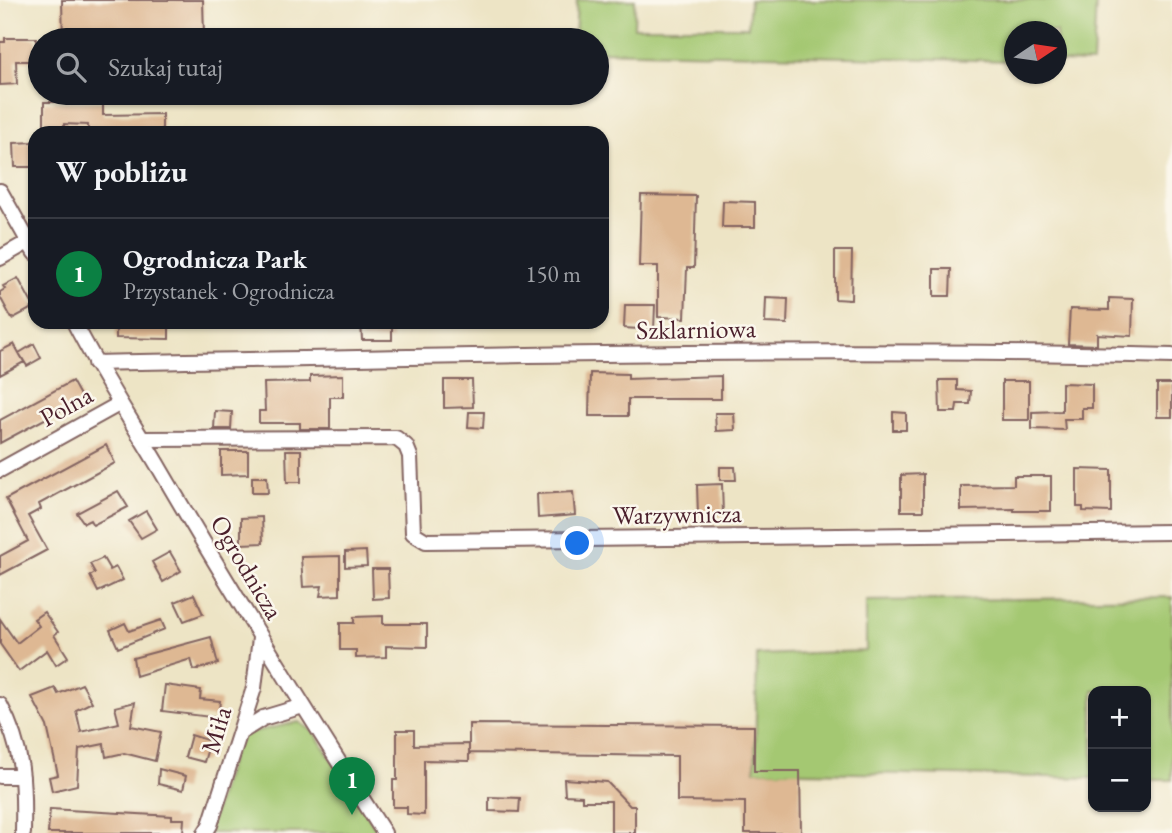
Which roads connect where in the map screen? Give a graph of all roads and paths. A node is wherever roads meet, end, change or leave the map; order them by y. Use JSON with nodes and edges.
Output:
{"nodes":[{"id":1,"x":0,"y":191,"type":"edge"},
{"id":2,"x":28,"y":241,"type":"edge"},
{"id":3,"x":28,"y":249,"type":"edge"},
{"id":4,"x":0,"y":258,"type":"edge"},
{"id":5,"x":78,"y":329,"type":"edge"},
{"id":6,"x":1172,"y":356,"type":"edge"},
{"id":7,"x":95,"y":363,"type":"junction"},
{"id":8,"x":119,"y":404,"type":"junction"},
{"id":9,"x":142,"y":439,"type":"junction"},
{"id":10,"x":0,"y":470,"type":"edge"},
{"id":11,"x":1172,"y":532,"type":"edge"},
{"id":12,"x":260,"y":638,"type":"junction"},
{"id":13,"x":0,"y":705,"type":"edge"},
{"id":14,"x":303,"y":706,"type":"junction"},
{"id":15,"x":241,"y":732,"type":"junction"},
{"id":16,"x":0,"y":776,"type":"edge"},
{"id":17,"x":22,"y":776,"type":"junction"},
{"id":18,"x":23,"y":833,"type":"edge"},
{"id":19,"x":205,"y":833,"type":"edge"},
{"id":20,"x":384,"y":833,"type":"edge"}],
"edges":[{"from":1,"to":2,"type":"street"},
{"from":3,"to":4,"type":"street"},
{"from":5,"to":7,"type":"street","name":"Ogrodnicza"},
{"from":6,"to":7,"type":"street","name":"Szklarniowa"},
{"from":7,"to":8,"type":"street","name":"Ogrodnicza"},
{"from":8,"to":9,"type":"street","name":"Ogrodnicza"},
{"from":8,"to":10,"type":"street","name":"Polna"},
{"from":9,"to":11,"type":"street","name":"Warzywnicza"},
{"from":9,"to":12,"type":"street","name":"Ogrodnicza"},
{"from":12,"to":14,"type":"street","name":"Ogrodnicza"},
{"from":12,"to":15,"type":"street","name":"Miła"},
{"from":13,"to":17,"type":"street"},
{"from":14,"to":15,"type":"street"},
{"from":14,"to":20,"type":"street","name":"Ogrodnicza"},
{"from":15,"to":19,"type":"street","name":"Miła"},
{"from":16,"to":17,"type":"street"},
{"from":17,"to":18,"type":"street"}]}
